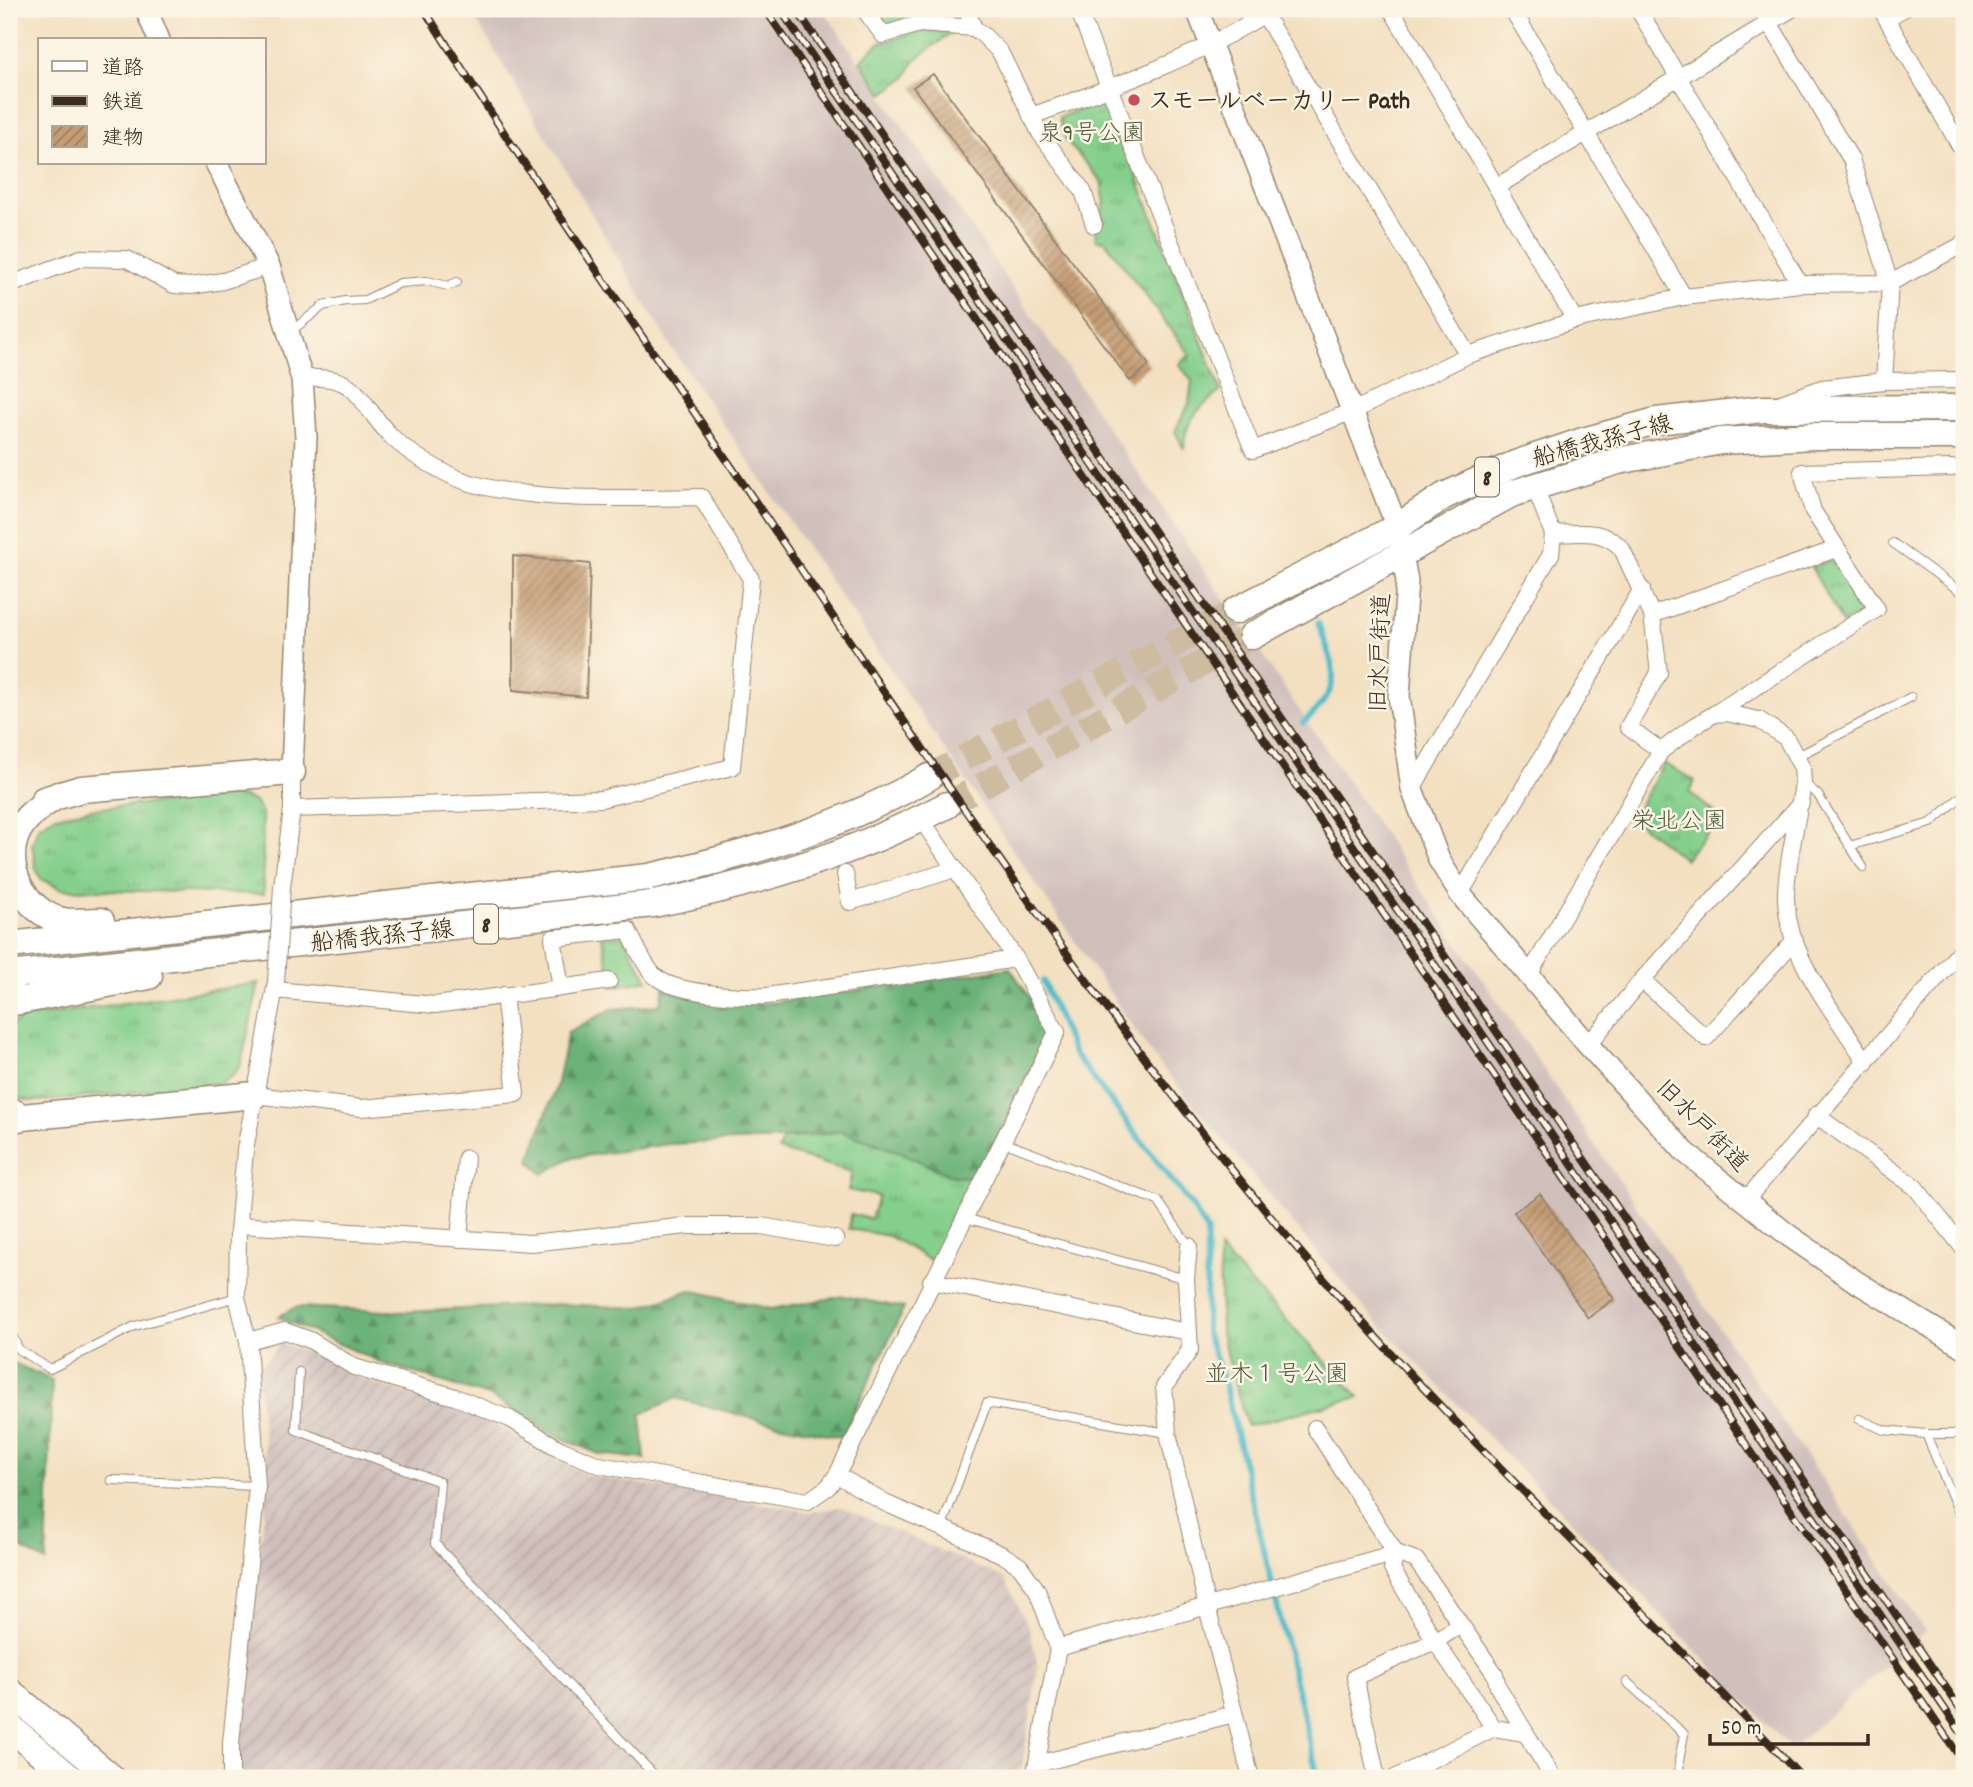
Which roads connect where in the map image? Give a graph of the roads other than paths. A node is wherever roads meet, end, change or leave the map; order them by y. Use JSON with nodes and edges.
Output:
{"nodes":[{"id":1,"x":146,"y":9,"type":"edge"},
{"id":2,"x":864,"y":9,"type":"edge"},
{"id":3,"x":966,"y":9,"type":"edge"},
{"id":4,"x":1078,"y":9,"type":"edge"},
{"id":5,"x":1197,"y":9,"type":"edge"},
{"id":6,"x":1391,"y":9,"type":"edge"},
{"id":7,"x":1512,"y":9,"type":"edge"},
{"id":8,"x":1638,"y":9,"type":"edge"},
{"id":9,"x":1791,"y":9,"type":"edge"},
{"id":10,"x":1903,"y":9,"type":"edge"},
{"id":11,"x":1268,"y":11,"type":"edge"},
{"id":12,"x":1884,"y":14,"type":"edge"},
{"id":13,"x":1765,"y":16,"type":"edge"},
{"id":14,"x":974,"y":28,"type":"junction"},
{"id":15,"x":158,"y":38,"type":"edge"},
{"id":16,"x":1212,"y":46,"type":"junction"},
{"id":17,"x":1679,"y":76,"type":"junction"},
{"id":18,"x":1109,"y":89,"type":"junction"},
{"id":19,"x":1031,"y":116,"type":"junction"},
{"id":20,"x":1586,"y":132,"type":"junction"},
{"id":21,"x":1964,"y":153,"type":"edge"},
{"id":22,"x":217,"y":164,"type":"edge"},
{"id":23,"x":1496,"y":187,"type":"junction"},
{"id":24,"x":1094,"y":225,"type":"dead end"},
{"id":25,"x":1964,"y":244,"type":"edge"},
{"id":26,"x":269,"y":266,"type":"junction"},
{"id":27,"x":457,"y":282,"type":"dead end"},
{"id":28,"x":1890,"y":283,"type":"junction"},
{"id":29,"x":1800,"y":284,"type":"junction"},
{"id":30,"x":9,"y":285,"type":"edge"},
{"id":31,"x":1684,"y":297,"type":"junction"},
{"id":32,"x":1574,"y":320,"type":"junction"},
{"id":33,"x":290,"y":332,"type":"junction"},
{"id":34,"x":1468,"y":355,"type":"junction"},
{"id":35,"x":302,"y":380,"type":"junction"},
{"id":36,"x":1964,"y":380,"type":"edge"},
{"id":37,"x":1884,"y":381,"type":"junction"},
{"id":38,"x":1964,"y":408,"type":"edge"},
{"id":39,"x":1763,"y":409,"type":"junction"},
{"id":40,"x":1353,"y":411,"type":"junction"},
{"id":41,"x":1964,"y":436,"type":"edge"},
{"id":42,"x":1952,"y":468,"type":"dead end"},
{"id":43,"x":1534,"y":485,"type":"junction"},
{"id":44,"x":1397,"y":527,"type":"junction"},
{"id":45,"x":1553,"y":534,"type":"junction"},
{"id":46,"x":1894,"y":543,"type":"dead end"},
{"id":47,"x":1836,"y":549,"type":"junction"},
{"id":48,"x":1403,"y":555,"type":"junction"},
{"id":49,"x":1642,"y":589,"type":"junction"},
{"id":50,"x":1964,"y":594,"type":"edge"},
{"id":51,"x":1235,"y":611,"type":"tunnel mouth"},
{"id":52,"x":1652,"y":615,"type":"junction"},
{"id":53,"x":1252,"y":636,"type":"tunnel mouth"},
{"id":54,"x":1911,"y":697,"type":"dead end"},
{"id":55,"x":1714,"y":714,"type":"junction"},
{"id":56,"x":1661,"y":751,"type":"junction"},
{"id":57,"x":1796,"y":757,"type":"junction"},
{"id":58,"x":292,"y":772,"type":"junction"},
{"id":59,"x":929,"y":777,"type":"tunnel mouth"},
{"id":60,"x":1803,"y":782,"type":"junction"},
{"id":61,"x":1412,"y":789,"type":"junction"},
{"id":62,"x":1964,"y":794,"type":"edge"},
{"id":63,"x":58,"y":795,"type":"junction"},
{"id":64,"x":1801,"y":803,"type":"junction"},
{"id":65,"x":947,"y":805,"type":"tunnel mouth"},
{"id":66,"x":292,"y":809,"type":"junction"},
{"id":67,"x":9,"y":818,"type":"edge"},
{"id":68,"x":921,"y":819,"type":"junction"},
{"id":69,"x":1849,"y":846,"type":"junction"},
{"id":70,"x":1863,"y":867,"type":"dead end"},
{"id":71,"x":955,"y":869,"type":"junction"},
{"id":72,"x":845,"y":874,"type":"dead end"},
{"id":73,"x":1460,"y":894,"type":"junction"},
{"id":74,"x":230,"y":922,"type":"junction"},
{"id":75,"x":551,"y":928,"type":"junction"},
{"id":76,"x":1795,"y":940,"type":"junction"},
{"id":77,"x":9,"y":945,"type":"edge"},
{"id":78,"x":1964,"y":947,"type":"edge"},
{"id":79,"x":1016,"y":959,"type":"junction"},
{"id":80,"x":1529,"y":975,"type":"junction"},
{"id":81,"x":1642,"y":980,"type":"junction"},
{"id":82,"x":609,"y":981,"type":"dead end"},
{"id":83,"x":276,"y":986,"type":"junction"},
{"id":84,"x":561,"y":988,"type":"junction"},
{"id":85,"x":11,"y":995,"type":"edge"},
{"id":86,"x":505,"y":995,"type":"junction"},
{"id":87,"x":1588,"y":1045,"type":"junction"},
{"id":88,"x":1866,"y":1062,"type":"junction"},
{"id":89,"x":255,"y":1095,"type":"junction"},
{"id":90,"x":1816,"y":1115,"type":"junction"},
{"id":91,"x":13,"y":1116,"type":"edge"},
{"id":92,"x":1003,"y":1142,"type":"junction"},
{"id":93,"x":466,"y":1158,"type":"dead end"},
{"id":94,"x":1744,"y":1202,"type":"junction"},
{"id":95,"x":965,"y":1218,"type":"junction"},
{"id":96,"x":239,"y":1225,"type":"junction"},
{"id":97,"x":459,"y":1239,"type":"junction"},
{"id":98,"x":835,"y":1239,"type":"dead end"},
{"id":99,"x":1189,"y":1246,"type":"joint"},
{"id":100,"x":1964,"y":1249,"type":"edge"},
{"id":101,"x":1186,"y":1279,"type":"junction"},
{"id":102,"x":931,"y":1281,"type":"junction"},
{"id":103,"x":237,"y":1297,"type":"junction"},
{"id":104,"x":9,"y":1329,"type":"edge"},
{"id":105,"x":1188,"y":1332,"type":"junction"},
{"id":106,"x":248,"y":1341,"type":"junction"},
{"id":107,"x":1964,"y":1347,"type":"edge"},
{"id":108,"x":299,"y":1372,"type":"dead end"},
{"id":109,"x":1859,"y":1419,"type":"dead end"},
{"id":110,"x":1315,"y":1428,"type":"dead end"},
{"id":111,"x":1168,"y":1433,"type":"junction"},
{"id":112,"x":1926,"y":1434,"type":"junction"},
{"id":113,"x":1964,"y":1434,"type":"edge"},
{"id":114,"x":837,"y":1475,"type":"junction"},
{"id":115,"x":111,"y":1480,"type":"dead end"},
{"id":116,"x":257,"y":1486,"type":"junction"},
{"id":117,"x":1964,"y":1525,"type":"edge"},
{"id":118,"x":941,"y":1529,"type":"junction"},
{"id":119,"x":1396,"y":1553,"type":"junction"},
{"id":120,"x":1207,"y":1607,"type":"junction"},
{"id":121,"x":1459,"y":1626,"type":"junction"},
{"id":122,"x":1435,"y":1641,"type":"junction"},
{"id":123,"x":1058,"y":1648,"type":"junction"},
{"id":124,"x":1628,"y":1682,"type":"dead end"},
{"id":125,"x":9,"y":1685,"type":"edge"},
{"id":126,"x":15,"y":1708,"type":"edge"},
{"id":127,"x":1234,"y":1714,"type":"junction"},
{"id":128,"x":1494,"y":1728,"type":"junction"},
{"id":129,"x":1524,"y":1733,"type":"junction"},
{"id":130,"x":1035,"y":1771,"type":"edge"},
{"id":131,"x":70,"y":1778,"type":"edge"},
{"id":132,"x":112,"y":1778,"type":"edge"},
{"id":133,"x":231,"y":1778,"type":"edge"},
{"id":134,"x":657,"y":1778,"type":"edge"},
{"id":135,"x":1251,"y":1778,"type":"edge"},
{"id":136,"x":1377,"y":1778,"type":"edge"},
{"id":137,"x":1395,"y":1778,"type":"edge"},
{"id":138,"x":1553,"y":1778,"type":"edge"},
{"id":139,"x":1680,"y":1778,"type":"edge"}],
"edges":[{"from":1,"to":15,"type":"street"},
{"from":2,"to":14,"type":"street"},
{"from":3,"to":14,"type":"street"},
{"from":4,"to":18,"type":"street"},
{"from":5,"to":16,"type":"street","name":"旧水戸街道"},
{"from":6,"to":23,"type":"street"},
{"from":7,"to":20,"type":"street"},
{"from":8,"to":17,"type":"street"},
{"from":9,"to":13,"type":"street"},
{"from":10,"to":12,"type":"street"},
{"from":11,"to":16,"type":"street"},
{"from":11,"to":34,"type":"street"},
{"from":12,"to":21,"type":"street"},
{"from":13,"to":17,"type":"street"},
{"from":13,"to":28,"type":"street"},
{"from":14,"to":19,"type":"street"},
{"from":16,"to":18,"type":"street"},
{"from":16,"to":40,"type":"street","name":"旧水戸街道"},
{"from":17,"to":20,"type":"street"},
{"from":17,"to":29,"type":"street"},
{"from":18,"to":19,"type":"street"},
{"from":18,"to":40,"type":"street"},
{"from":19,"to":24,"type":"street"},
{"from":20,"to":23,"type":"street"},
{"from":20,"to":31,"type":"street"},
{"from":22,"to":26,"type":"street"},
{"from":23,"to":32,"type":"street"},
{"from":25,"to":28,"type":"street"},
{"from":26,"to":30,"type":"street"},
{"from":26,"to":33,"type":"street"},
{"from":27,"to":33,"type":"lane"},
{"from":28,"to":29,"type":"street"},
{"from":28,"to":37,"type":"street"},
{"from":29,"to":31,"type":"street"},
{"from":31,"to":32,"type":"street"},
{"from":32,"to":34,"type":"street"},
{"from":33,"to":35,"type":"street"},
{"from":34,"to":40,"type":"street"},
{"from":35,"to":58,"type":"street"},
{"from":35,"to":66,"type":"street"},
{"from":36,"to":37,"type":"street"},
{"from":37,"to":39,"type":"street"},
{"from":38,"to":39,"type":"main road","name":"船橋我孫子線","number":"8"},
{"from":39,"to":44,"type":"main road","name":"船橋我孫子線","number":"8"},
{"from":40,"to":44,"type":"street","name":"旧水戸街道"},
{"from":41,"to":43,"type":"main road","name":"船橋我孫子線","number":"8"},
{"from":42,"to":47,"type":"street"},
{"from":43,"to":45,"type":"street"},
{"from":43,"to":48,"type":"main road","name":"船橋我孫子線","number":"8"},
{"from":44,"to":48,"type":"street","name":"旧水戸街道"},
{"from":44,"to":51,"type":"main road","name":"船橋我孫子線","number":"8"},
{"from":45,"to":49,"type":"street"},
{"from":45,"to":61,"type":"street"},
{"from":46,"to":50,"type":"lane"},
{"from":47,"to":52,"type":"street"},
{"from":47,"to":55,"type":"street"},
{"from":48,"to":53,"type":"main road","name":"船橋我孫子線","number":"8"},
{"from":48,"to":61,"type":"street","name":"旧水戸街道"},
{"from":49,"to":52,"type":"street"},
{"from":49,"to":73,"type":"street"},
{"from":52,"to":56,"type":"street"},
{"from":54,"to":57,"type":"lane"},
{"from":55,"to":56,"type":"street"},
{"from":55,"to":57,"type":"street"},
{"from":56,"to":80,"type":"street"},
{"from":57,"to":60,"type":"street"},
{"from":58,"to":63,"type":"main road"},
{"from":58,"to":66,"type":"street"},
{"from":59,"to":74,"type":"main road","name":"船橋我孫子線","number":"8"},
{"from":60,"to":64,"type":"street"},
{"from":60,"to":69,"type":"lane"},
{"from":61,"to":73,"type":"street","name":"旧水戸街道"},
{"from":62,"to":69,"type":"lane"},
{"from":63,"to":67,"type":"main road"},
{"from":63,"to":74,"type":"main road"},
{"from":64,"to":76,"type":"street"},
{"from":64,"to":81,"type":"street"},
{"from":65,"to":68,"type":"main road","name":"船橋我孫子線","number":"8"},
{"from":66,"to":83,"type":"street","bridge":true},
{"from":68,"to":71,"type":"street"},
{"from":68,"to":75,"type":"main road","name":"船橋我孫子線","number":"8"},
{"from":69,"to":70,"type":"lane"},
{"from":71,"to":72,"type":"street"},
{"from":71,"to":79,"type":"street"},
{"from":73,"to":80,"type":"street","name":"旧水戸街道"},
{"from":74,"to":77,"type":"main road","name":"船橋我孫子線","number":"8"},
{"from":75,"to":79,"type":"street"},
{"from":75,"to":84,"type":"street"},
{"from":75,"to":85,"type":"main road","name":"船橋我孫子線","number":"8"},
{"from":76,"to":81,"type":"street"},
{"from":76,"to":88,"type":"street"},
{"from":78,"to":88,"type":"street"},
{"from":79,"to":92,"type":"street"},
{"from":80,"to":87,"type":"street","name":"旧水戸街道"},
{"from":81,"to":87,"type":"street"},
{"from":82,"to":84,"type":"street"},
{"from":83,"to":86,"type":"street"},
{"from":83,"to":89,"type":"street"},
{"from":84,"to":86,"type":"street"},
{"from":86,"to":89,"type":"street"},
{"from":87,"to":94,"type":"street","name":"旧水戸街道"},
{"from":88,"to":90,"type":"street"},
{"from":89,"to":91,"type":"main road"},
{"from":89,"to":96,"type":"street"},
{"from":90,"to":94,"type":"street"},
{"from":90,"to":100,"type":"street"},
{"from":92,"to":95,"type":"street"},
{"from":92,"to":99,"type":"lane"},
{"from":93,"to":97,"type":"street"},
{"from":94,"to":107,"type":"street","name":"旧水戸街道"},
{"from":95,"to":101,"type":"lane"},
{"from":95,"to":102,"type":"street"},
{"from":96,"to":97,"type":"street"},
{"from":96,"to":103,"type":"street"},
{"from":97,"to":98,"type":"street"},
{"from":99,"to":101,"type":"street"},
{"from":101,"to":105,"type":"street"},
{"from":102,"to":105,"type":"street"},
{"from":102,"to":114,"type":"street"},
{"from":103,"to":104,"type":"lane"},
{"from":103,"to":106,"type":"street"},
{"from":105,"to":111,"type":"street"},
{"from":106,"to":114,"type":"street"},
{"from":106,"to":116,"type":"street"},
{"from":108,"to":134,"type":"lane"},
{"from":109,"to":112,"type":"lane"},
{"from":110,"to":119,"type":"street"},
{"from":111,"to":118,"type":"lane"},
{"from":111,"to":120,"type":"street"},
{"from":112,"to":113,"type":"lane"},
{"from":112,"to":117,"type":"lane"},
{"from":114,"to":118,"type":"street"},
{"from":115,"to":116,"type":"lane"},
{"from":116,"to":133,"type":"street"},
{"from":118,"to":123,"type":"street"},
{"from":119,"to":120,"type":"street"},
{"from":119,"to":121,"type":"street"},
{"from":119,"to":122,"type":"street"},
{"from":120,"to":123,"type":"street"},
{"from":120,"to":127,"type":"street"},
{"from":121,"to":122,"type":"street"},
{"from":121,"to":129,"type":"street"},
{"from":122,"to":128,"type":"street"},
{"from":122,"to":136,"type":"street"},
{"from":123,"to":130,"type":"street"},
{"from":124,"to":139,"type":"lane"},
{"from":125,"to":126,"type":"main road"},
{"from":126,"to":131,"type":"main road"},
{"from":126,"to":132,"type":"main road"},
{"from":127,"to":130,"type":"street"},
{"from":127,"to":135,"type":"street"},
{"from":128,"to":129,"type":"street"},
{"from":128,"to":137,"type":"street"},
{"from":129,"to":138,"type":"street"}]}
